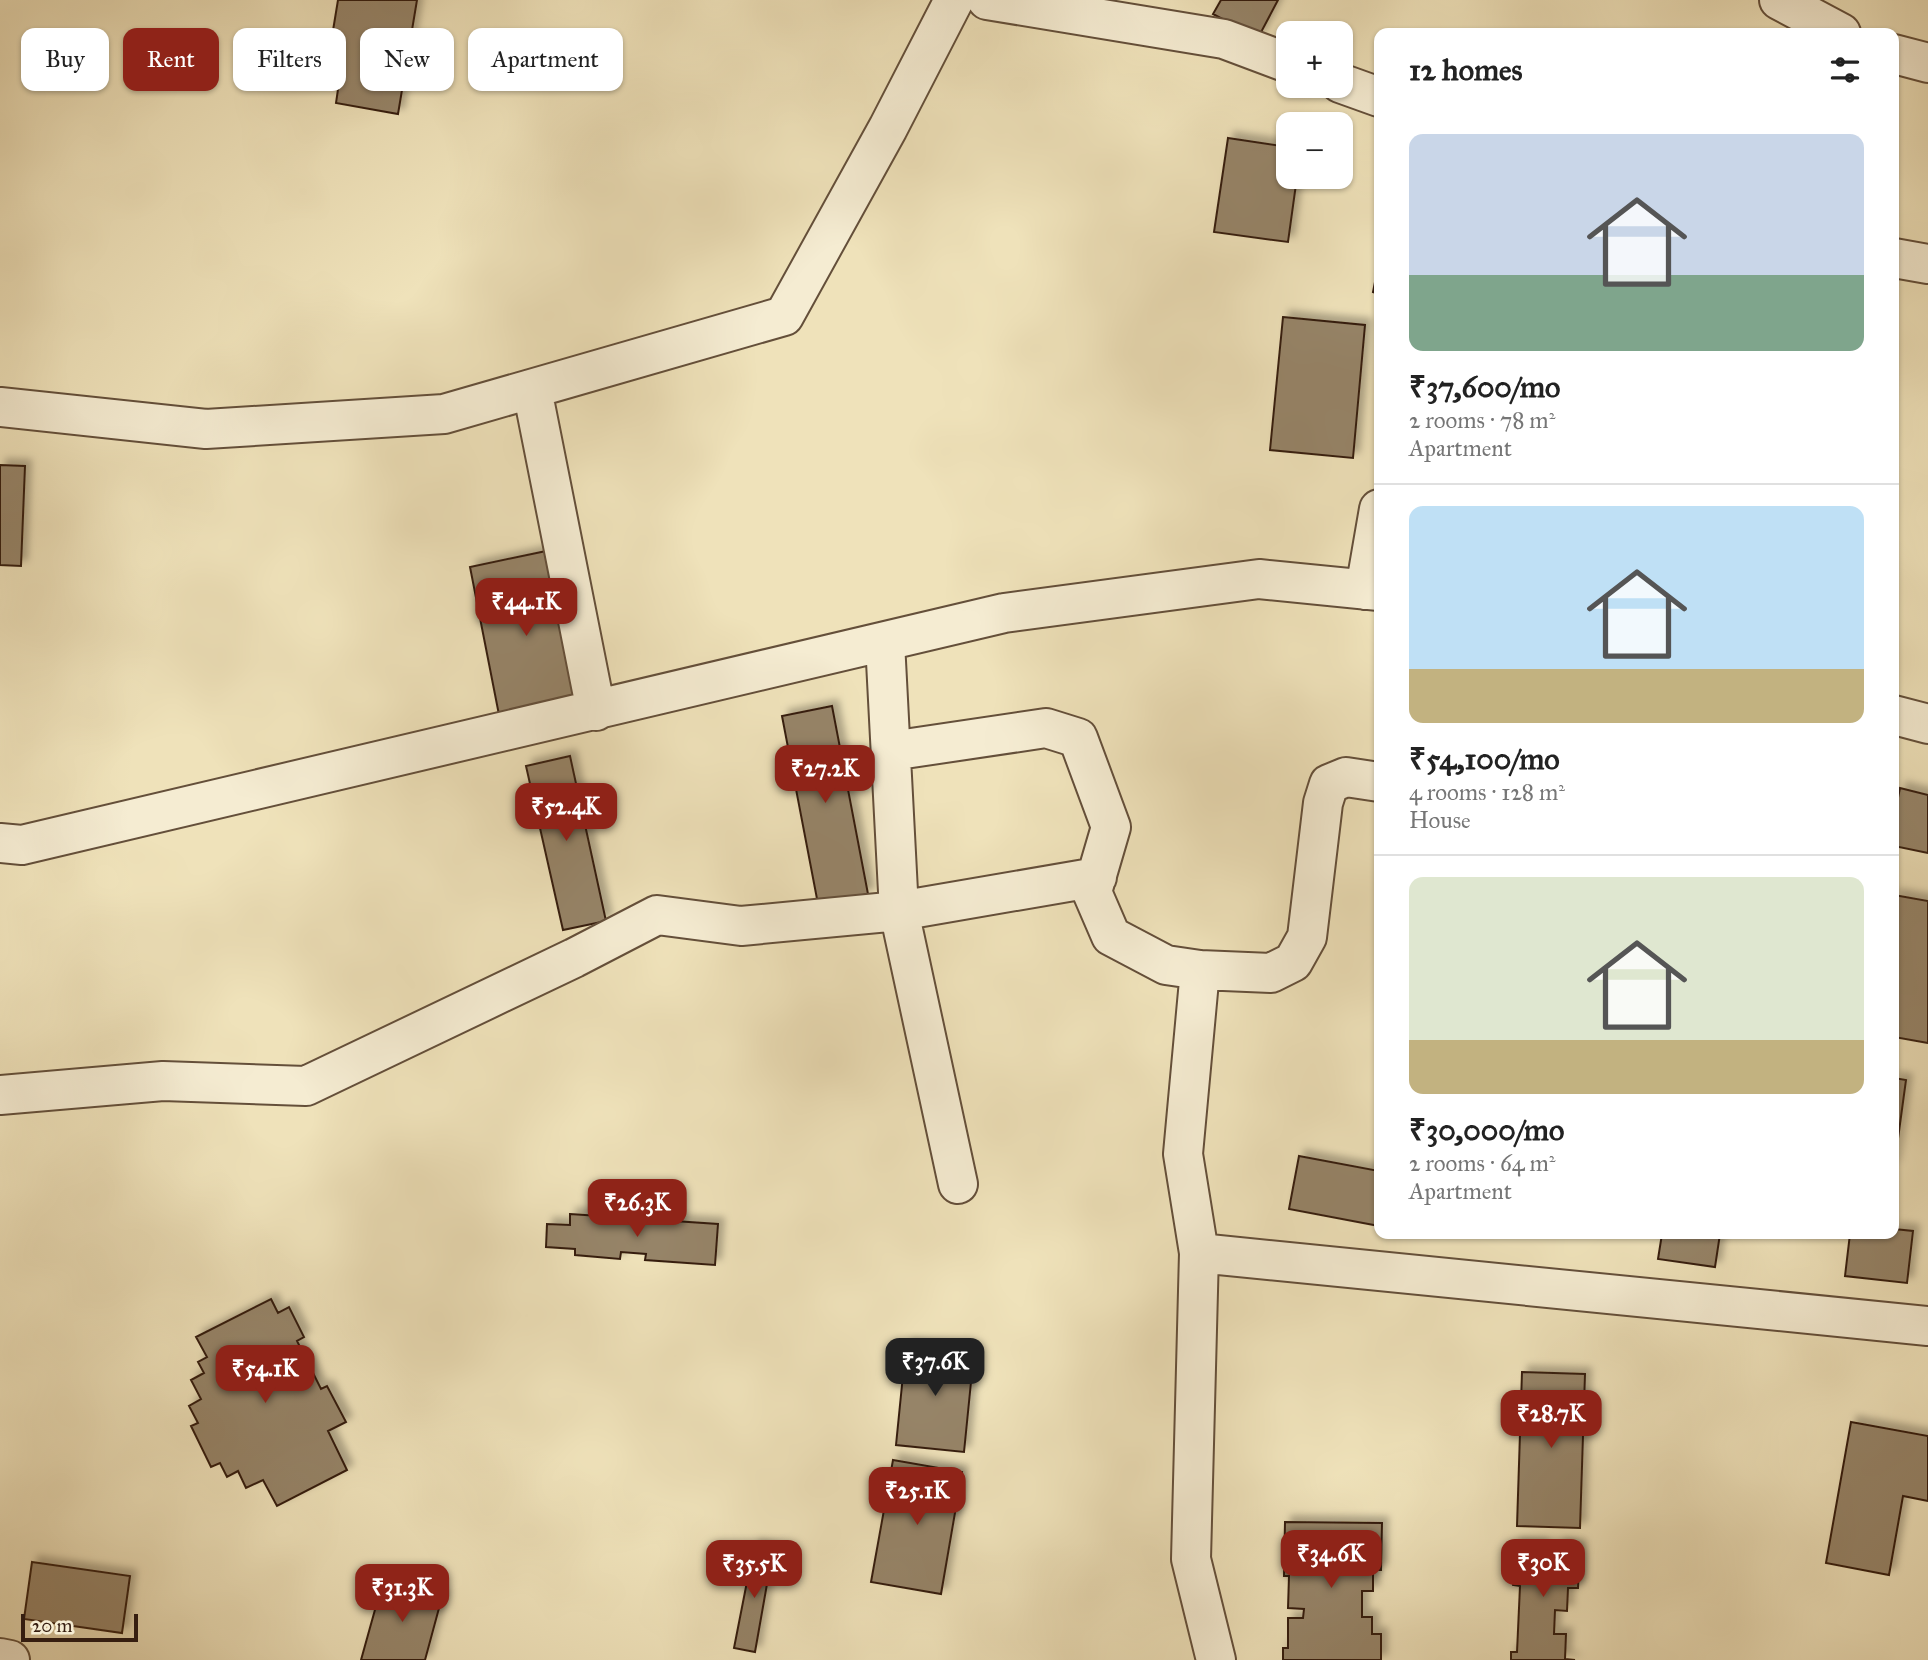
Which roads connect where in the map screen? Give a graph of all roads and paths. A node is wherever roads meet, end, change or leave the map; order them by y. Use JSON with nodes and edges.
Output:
{"nodes":[{"id":1,"x":954,"y":0,"type":"edge"},
{"id":2,"x":987,"y":0,"type":"edge"},
{"id":3,"x":1779,"y":0,"type":"edge"},
{"id":4,"x":1831,"y":28,"type":"edge"},
{"id":5,"x":1899,"y":55,"type":"edge"},
{"id":6,"x":1276,"y":58,"type":"edge"},
{"id":7,"x":1928,"y":63,"type":"edge"},
{"id":8,"x":1353,"y":88,"type":"edge"},
{"id":9,"x":1374,"y":95,"type":"edge"},
{"id":10,"x":1899,"y":259,"type":"edge"},
{"id":11,"x":1928,"y":264,"type":"edge"},
{"id":12,"x":532,"y":389,"type":"junction"},
{"id":13,"x":0,"y":407,"type":"edge"},
{"id":14,"x":1374,"y":568,"type":"edge"},
{"id":15,"x":1372,"y":591,"type":"edge"},
{"id":16,"x":885,"y":642,"type":"junction"},
{"id":17,"x":596,"y":711,"type":"junction"},
{"id":18,"x":1899,"y":716,"type":"edge"},
{"id":19,"x":1928,"y":724,"type":"edge"},
{"id":20,"x":891,"y":751,"type":"junction"},
{"id":21,"x":1374,"y":781,"type":"edge"},
{"id":22,"x":0,"y":843,"type":"edge"},
{"id":23,"x":1097,"y":877,"type":"junction"},
{"id":24,"x":899,"y":911,"type":"junction"},
{"id":25,"x":1200,"y":970,"type":"junction"},
{"id":26,"x":0,"y":1095,"type":"edge"},
{"id":27,"x":958,"y":1184,"type":"dead end"},
{"id":28,"x":1199,"y":1253,"type":"junction"},
{"id":29,"x":1928,"y":1326,"type":"edge"},
{"id":30,"x":0,"y":1658,"type":"edge"},
{"id":31,"x":10,"y":1660,"type":"edge"},
{"id":32,"x":1216,"y":1660,"type":"edge"}],
"edges":[{"from":1,"to":12,"type":"street"},
{"from":2,"to":6,"type":"street"},
{"from":3,"to":4,"type":"street"},
{"from":5,"to":7,"type":"street"},
{"from":8,"to":9,"type":"street"},
{"from":10,"to":11,"type":"street"},
{"from":12,"to":13,"type":"street"},
{"from":12,"to":17,"type":"street"},
{"from":14,"to":15,"type":"street"},
{"from":15,"to":16,"type":"street"},
{"from":16,"to":17,"type":"street"},
{"from":16,"to":20,"type":"street"},
{"from":17,"to":22,"type":"street"},
{"from":18,"to":19,"type":"street"},
{"from":20,"to":23,"type":"street"},
{"from":20,"to":24,"type":"street"},
{"from":21,"to":25,"type":"street"},
{"from":23,"to":24,"type":"street"},
{"from":23,"to":25,"type":"street"},
{"from":24,"to":26,"type":"street"},
{"from":24,"to":27,"type":"street"},
{"from":25,"to":28,"type":"street"},
{"from":28,"to":29,"type":"street"},
{"from":28,"to":32,"type":"street"},
{"from":30,"to":31,"type":"street"}]}
